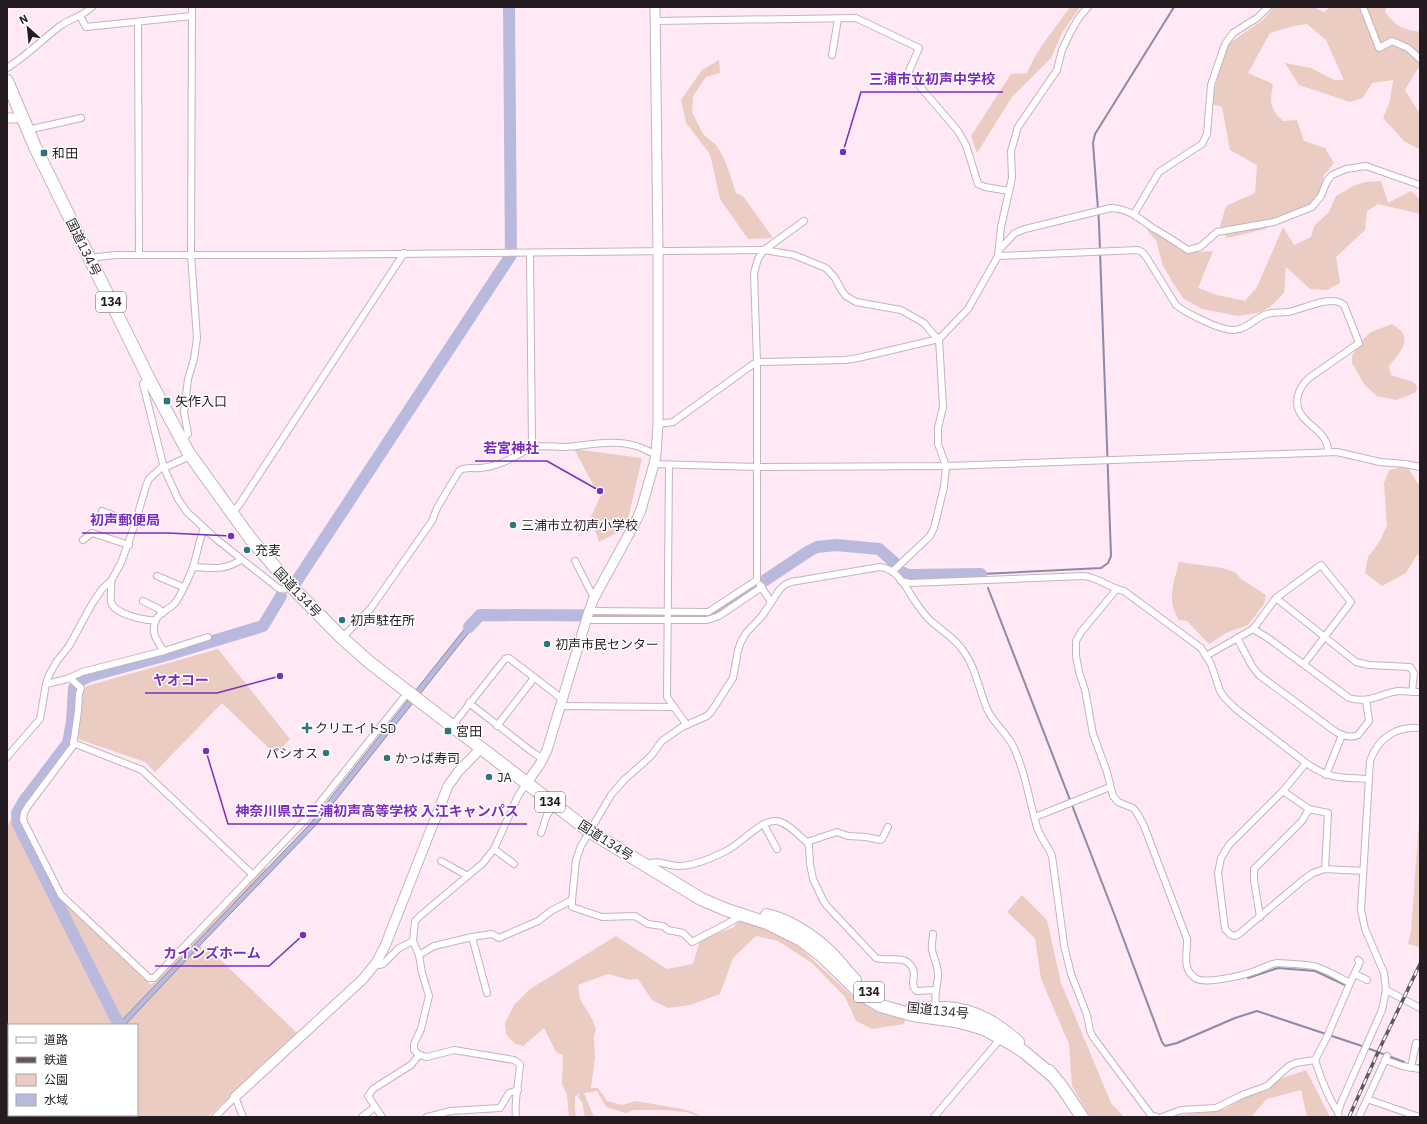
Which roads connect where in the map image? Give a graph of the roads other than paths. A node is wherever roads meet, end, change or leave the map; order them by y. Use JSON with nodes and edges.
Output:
{"nodes":[{"id":1,"x":92,"y":7,"type":"edge"},
{"id":2,"x":192,"y":7,"type":"edge"},
{"id":3,"x":655,"y":7,"type":"edge"},
{"id":4,"x":1088,"y":7,"type":"edge"},
{"id":5,"x":1268,"y":7,"type":"edge"},
{"id":6,"x":1363,"y":7,"type":"edge"},
{"id":7,"x":80,"y":16,"type":"junction"},
{"id":8,"x":192,"y":16,"type":"junction"},
{"id":9,"x":838,"y":18,"type":"junction"},
{"id":10,"x":655,"y":21,"type":"junction"},
{"id":11,"x":138,"y":22,"type":"junction"},
{"id":12,"x":832,"y":55,"type":"dead end"},
{"id":13,"x":1420,"y":59,"type":"edge"},
{"id":14,"x":7,"y":68,"type":"edge"},
{"id":15,"x":7,"y":81,"type":"edge"},
{"id":16,"x":11,"y":100,"type":"edge"},
{"id":17,"x":21,"y":116,"type":"junction"},
{"id":18,"x":7,"y":118,"type":"edge"},
{"id":19,"x":82,"y":118,"type":"dead end"},
{"id":20,"x":27,"y":130,"type":"junction"},
{"id":21,"x":1420,"y":184,"type":"edge"},
{"id":22,"x":1010,"y":191,"type":"junction"},
{"id":23,"x":1134,"y":214,"type":"junction"},
{"id":24,"x":804,"y":221,"type":"dead end"},
{"id":25,"x":658,"y":250,"type":"junction"},
{"id":26,"x":764,"y":250,"type":"junction"},
{"id":27,"x":404,"y":253,"type":"junction"},
{"id":28,"x":530,"y":253,"type":"junction"},
{"id":29,"x":998,"y":253,"type":"junction"},
{"id":30,"x":139,"y":255,"type":"junction"},
{"id":31,"x":191,"y":255,"type":"junction"},
{"id":32,"x":90,"y":259,"type":"junction"},
{"id":33,"x":938,"y":339,"type":"junction"},
{"id":34,"x":757,"y":362,"type":"junction"},
{"id":35,"x":148,"y":378,"type":"junction"},
{"id":36,"x":658,"y":424,"type":"junction"},
{"id":37,"x":180,"y":440,"type":"junction"},
{"id":38,"x":532,"y":447,"type":"junction"},
{"id":39,"x":1328,"y":452,"type":"junction"},
{"id":40,"x":656,"y":454,"type":"junction"},
{"id":41,"x":190,"y":456,"type":"junction"},
{"id":42,"x":654,"y":464,"type":"junction"},
{"id":43,"x":669,"y":465,"type":"junction"},
{"id":44,"x":946,"y":466,"type":"junction"},
{"id":45,"x":164,"y":467,"type":"junction"},
{"id":46,"x":757,"y":467,"type":"junction"},
{"id":47,"x":1420,"y":467,"type":"edge"},
{"id":48,"x":102,"y":511,"type":"dead end"},
{"id":49,"x":232,"y":513,"type":"junction"},
{"id":50,"x":136,"y":524,"type":"junction"},
{"id":51,"x":204,"y":528,"type":"junction"},
{"id":52,"x":84,"y":540,"type":"dead end"},
{"id":53,"x":129,"y":545,"type":"junction"},
{"id":54,"x":241,"y":560,"type":"junction"},
{"id":55,"x":576,"y":561,"type":"dead end"},
{"id":56,"x":193,"y":567,"type":"junction"},
{"id":57,"x":893,"y":571,"type":"junction"},
{"id":58,"x":157,"y":576,"type":"dead end"},
{"id":59,"x":111,"y":581,"type":"junction"},
{"id":60,"x":901,"y":581,"type":"junction"},
{"id":61,"x":759,"y":584,"type":"junction"},
{"id":62,"x":291,"y":586,"type":"junction"},
{"id":63,"x":183,"y":587,"type":"junction"},
{"id":64,"x":1116,"y":590,"type":"junction"},
{"id":65,"x":594,"y":598,"type":"junction"},
{"id":66,"x":1276,"y":598,"type":"junction"},
{"id":67,"x":143,"y":601,"type":"dead end"},
{"id":68,"x":771,"y":602,"type":"junction"},
{"id":69,"x":163,"y":613,"type":"junction"},
{"id":70,"x":587,"y":616,"type":"junction"},
{"id":71,"x":668,"y":616,"type":"junction"},
{"id":72,"x":156,"y":620,"type":"junction"},
{"id":73,"x":1253,"y":629,"type":"junction"},
{"id":74,"x":208,"y":637,"type":"dead end"},
{"id":75,"x":1324,"y":637,"type":"junction"},
{"id":76,"x":342,"y":638,"type":"junction"},
{"id":77,"x":1237,"y":638,"type":"junction"},
{"id":78,"x":164,"y":651,"type":"junction"},
{"id":79,"x":1206,"y":656,"type":"junction"},
{"id":80,"x":1304,"y":664,"type":"junction"},
{"id":81,"x":534,"y":678,"type":"junction"},
{"id":82,"x":71,"y":679,"type":"junction"},
{"id":83,"x":46,"y":684,"type":"junction"},
{"id":84,"x":408,"y":692,"type":"junction"},
{"id":85,"x":1412,"y":692,"type":"junction"},
{"id":86,"x":1420,"y":692,"type":"edge"},
{"id":87,"x":1366,"y":700,"type":"junction"},
{"id":88,"x":560,"y":702,"type":"junction"},
{"id":89,"x":469,"y":704,"type":"junction"},
{"id":90,"x":674,"y":707,"type":"junction"},
{"id":91,"x":687,"y":725,"type":"junction"},
{"id":92,"x":452,"y":726,"type":"junction"},
{"id":93,"x":497,"y":726,"type":"junction"},
{"id":94,"x":1420,"y":728,"type":"edge"},
{"id":95,"x":1342,"y":735,"type":"junction"},
{"id":96,"x":73,"y":743,"type":"junction"},
{"id":97,"x":481,"y":748,"type":"junction"},
{"id":98,"x":7,"y":757,"type":"edge"},
{"id":99,"x":543,"y":759,"type":"junction"},
{"id":100,"x":1306,"y":763,"type":"junction"},
{"id":101,"x":1326,"y":775,"type":"junction"},
{"id":102,"x":1368,"y":779,"type":"junction"},
{"id":103,"x":526,"y":784,"type":"junction"},
{"id":104,"x":1110,"y":786,"type":"junction"},
{"id":105,"x":1283,"y":791,"type":"junction"},
{"id":106,"x":554,"y":805,"type":"junction"},
{"id":107,"x":1309,"y":809,"type":"junction"},
{"id":108,"x":1034,"y":817,"type":"junction"},
{"id":109,"x":764,"y":825,"type":"junction"},
{"id":110,"x":888,"y":827,"type":"dead end"},
{"id":111,"x":589,"y":831,"type":"junction"},
{"id":112,"x":541,"y":833,"type":"dead end"},
{"id":113,"x":807,"y":842,"type":"junction"},
{"id":114,"x":494,"y":849,"type":"junction"},
{"id":115,"x":777,"y":849,"type":"dead end"},
{"id":116,"x":441,"y":861,"type":"dead end"},
{"id":117,"x":514,"y":864,"type":"dead end"},
{"id":118,"x":645,"y":865,"type":"junction"},
{"id":119,"x":1325,"y":870,"type":"junction"},
{"id":120,"x":1363,"y":871,"type":"junction"},
{"id":121,"x":253,"y":875,"type":"junction"},
{"id":122,"x":468,"y":876,"type":"junction"},
{"id":123,"x":690,"y":892,"type":"junction"},
{"id":124,"x":572,"y":900,"type":"junction"},
{"id":125,"x":741,"y":915,"type":"junction"},
{"id":126,"x":1260,"y":917,"type":"junction"},
{"id":127,"x":933,"y":934,"type":"dead end"},
{"id":128,"x":472,"y":937,"type":"junction"},
{"id":129,"x":413,"y":941,"type":"junction"},
{"id":130,"x":419,"y":955,"type":"junction"},
{"id":131,"x":1358,"y":960,"type":"dead end"},
{"id":132,"x":376,"y":963,"type":"junction"},
{"id":133,"x":1355,"y":974,"type":"junction"},
{"id":134,"x":1367,"y":980,"type":"dead end"},
{"id":135,"x":1350,"y":983,"type":"junction"},
{"id":136,"x":936,"y":990,"type":"junction"},
{"id":137,"x":1386,"y":990,"type":"junction"},
{"id":138,"x":487,"y":993,"type":"dead end"},
{"id":139,"x":942,"y":1008,"type":"junction"},
{"id":140,"x":1420,"y":1008,"type":"edge"},
{"id":141,"x":984,"y":1029,"type":"junction"},
{"id":142,"x":1001,"y":1038,"type":"junction"},
{"id":143,"x":1016,"y":1039,"type":"junction"},
{"id":144,"x":1420,"y":1044,"type":"edge"},
{"id":145,"x":419,"y":1055,"type":"junction"},
{"id":146,"x":1315,"y":1060,"type":"junction"},
{"id":147,"x":1410,"y":1068,"type":"junction"},
{"id":148,"x":1420,"y":1069,"type":"edge"},
{"id":149,"x":1053,"y":1076,"type":"junction"},
{"id":150,"x":518,"y":1090,"type":"junction"},
{"id":151,"x":236,"y":1097,"type":"junction"},
{"id":152,"x":1367,"y":1099,"type":"junction"},
{"id":153,"x":375,"y":1108,"type":"junction"},
{"id":154,"x":1338,"y":1115,"type":"edge"},
{"id":155,"x":214,"y":1117,"type":"edge"},
{"id":156,"x":243,"y":1117,"type":"edge"},
{"id":157,"x":362,"y":1117,"type":"edge"},
{"id":158,"x":382,"y":1117,"type":"edge"},
{"id":159,"x":428,"y":1117,"type":"edge"},
{"id":160,"x":516,"y":1117,"type":"edge"},
{"id":161,"x":934,"y":1117,"type":"edge"},
{"id":162,"x":1082,"y":1117,"type":"edge"},
{"id":163,"x":1157,"y":1117,"type":"edge"},
{"id":164,"x":1162,"y":1117,"type":"edge"},
{"id":165,"x":1359,"y":1117,"type":"edge"},
{"id":166,"x":1419,"y":1117,"type":"edge"}],
"edges":[{"from":1,"to":7,"type":"street"},
{"from":2,"to":8,"type":"street"},
{"from":3,"to":10,"type":"street"},
{"from":4,"to":22,"type":"street"},
{"from":5,"to":23,"type":"street"},
{"from":6,"to":13,"type":"street"},
{"from":7,"to":11,"type":"street"},
{"from":7,"to":14,"type":"street"},
{"from":8,"to":11,"type":"street"},
{"from":8,"to":31,"type":"street"},
{"from":9,"to":10,"type":"street"},
{"from":9,"to":12,"type":"street"},
{"from":9,"to":22,"type":"street"},
{"from":10,"to":25,"type":"street"},
{"from":11,"to":30,"type":"street"},
{"from":15,"to":16,"type":"highway","name":"国道134号","number":"134"},
{"from":16,"to":17,"type":"highway","name":"国道134号","number":"134"},
{"from":17,"to":18,"type":"street"},
{"from":17,"to":20,"type":"highway","name":"国道134号","number":"134"},
{"from":19,"to":20,"type":"street"},
{"from":20,"to":32,"type":"highway","name":"国道134号","number":"134"},
{"from":21,"to":23,"type":"street"},
{"from":22,"to":29,"type":"street"},
{"from":23,"to":29,"type":"street"},
{"from":24,"to":26,"type":"street"},
{"from":25,"to":26,"type":"street"},
{"from":25,"to":28,"type":"street"},
{"from":25,"to":36,"type":"street"},
{"from":26,"to":33,"type":"street"},
{"from":26,"to":34,"type":"street"},
{"from":27,"to":28,"type":"street"},
{"from":27,"to":31,"type":"street"},
{"from":27,"to":49,"type":"street"},
{"from":28,"to":38,"type":"street"},
{"from":29,"to":33,"type":"street"},
{"from":29,"to":39,"type":"street"},
{"from":30,"to":31,"type":"street"},
{"from":30,"to":32,"type":"street"},
{"from":31,"to":37,"type":"street"},
{"from":32,"to":35,"type":"highway","name":"国道134号","number":"134"},
{"from":33,"to":34,"type":"street"},
{"from":33,"to":44,"type":"street"},
{"from":34,"to":36,"type":"street"},
{"from":34,"to":46,"type":"street"},
{"from":35,"to":37,"type":"highway","name":"国道134号","number":"134"},
{"from":35,"to":45,"type":"street"},
{"from":36,"to":40,"type":"street"},
{"from":37,"to":41,"type":"highway","name":"国道134号","number":"134"},
{"from":38,"to":40,"type":"street"},
{"from":38,"to":76,"type":"street"},
{"from":39,"to":44,"type":"street"},
{"from":39,"to":47,"type":"street"},
{"from":40,"to":42,"type":"street"},
{"from":41,"to":45,"type":"street"},
{"from":41,"to":49,"type":"highway","name":"国道134号","number":"134"},
{"from":42,"to":43,"type":"street"},
{"from":42,"to":65,"type":"street"},
{"from":43,"to":46,"type":"street"},
{"from":43,"to":71,"type":"street"},
{"from":44,"to":46,"type":"street"},
{"from":44,"to":57,"type":"street"},
{"from":45,"to":50,"type":"street"},
{"from":45,"to":51,"type":"street"},
{"from":46,"to":61,"type":"street"},
{"from":48,"to":50,"type":"street"},
{"from":49,"to":62,"type":"highway","name":"国道134号","number":"134"},
{"from":50,"to":53,"type":"street"},
{"from":51,"to":54,"type":"street"},
{"from":51,"to":56,"type":"street"},
{"from":52,"to":53,"type":"street"},
{"from":53,"to":59,"type":"street"},
{"from":54,"to":56,"type":"street"},
{"from":54,"to":62,"type":"street"},
{"from":55,"to":65,"type":"street"},
{"from":56,"to":63,"type":"street"},
{"from":57,"to":60,"type":"street"},
{"from":57,"to":68,"type":"street"},
{"from":58,"to":63,"type":"street"},
{"from":59,"to":72,"type":"street"},
{"from":59,"to":83,"type":"street"},
{"from":60,"to":64,"type":"street"},
{"from":60,"to":108,"type":"street"},
{"from":61,"to":68,"type":"street"},
{"from":61,"to":71,"type":"street"},
{"from":62,"to":76,"type":"highway","name":"国道134号","number":"134"},
{"from":63,"to":69,"type":"street"},
{"from":64,"to":79,"type":"street"},
{"from":64,"to":104,"type":"street"},
{"from":65,"to":70,"type":"street"},
{"from":66,"to":73,"type":"street"},
{"from":66,"to":75,"type":"street"},
{"from":66,"to":75,"type":"street"},
{"from":67,"to":69,"type":"street"},
{"from":68,"to":91,"type":"street"},
{"from":69,"to":72,"type":"street"},
{"from":70,"to":71,"type":"street"},
{"from":70,"to":71,"type":"street"},
{"from":70,"to":88,"type":"street"},
{"from":71,"to":90,"type":"street"},
{"from":72,"to":78,"type":"street"},
{"from":73,"to":77,"type":"street"},
{"from":73,"to":80,"type":"street"},
{"from":74,"to":78,"type":"street"},
{"from":75,"to":80,"type":"street"},
{"from":75,"to":85,"type":"street"},
{"from":76,"to":84,"type":"highway","name":"国道134号","number":"134"},
{"from":77,"to":79,"type":"street"},
{"from":77,"to":95,"type":"street"},
{"from":78,"to":82,"type":"street"},
{"from":79,"to":100,"type":"street"},
{"from":80,"to":87,"type":"street"},
{"from":81,"to":88,"type":"street"},
{"from":81,"to":89,"type":"street"},
{"from":81,"to":93,"type":"street"},
{"from":82,"to":83,"type":"street"},
{"from":82,"to":96,"type":"street"},
{"from":83,"to":98,"type":"street"},
{"from":84,"to":92,"type":"highway","name":"国道134号","number":"134"},
{"from":84,"to":121,"type":"street"},
{"from":85,"to":86,"type":"street"},
{"from":85,"to":87,"type":"street"},
{"from":87,"to":95,"type":"street"},
{"from":88,"to":90,"type":"street"},
{"from":88,"to":99,"type":"street"},
{"from":89,"to":92,"type":"street"},
{"from":89,"to":93,"type":"street"},
{"from":90,"to":91,"type":"street"},
{"from":91,"to":111,"type":"street"},
{"from":92,"to":97,"type":"highway","name":"国道134号","number":"134"},
{"from":93,"to":99,"type":"street"},
{"from":94,"to":102,"type":"street"},
{"from":95,"to":101,"type":"street"},
{"from":96,"to":121,"type":"street"},
{"from":96,"to":121,"type":"street"},
{"from":97,"to":103,"type":"highway","name":"国道134号","number":"134"},
{"from":97,"to":132,"type":"street"},
{"from":99,"to":103,"type":"street"},
{"from":100,"to":101,"type":"street"},
{"from":100,"to":105,"type":"street"},
{"from":101,"to":102,"type":"street"},
{"from":102,"to":120,"type":"street"},
{"from":103,"to":106,"type":"highway","name":"国道134号","number":"134"},
{"from":103,"to":114,"type":"street"},
{"from":104,"to":108,"type":"street"},
{"from":104,"to":135,"type":"street"},
{"from":105,"to":107,"type":"street"},
{"from":105,"to":126,"type":"street"},
{"from":106,"to":111,"type":"highway","name":"国道134号","number":"134"},
{"from":106,"to":112,"type":"street"},
{"from":107,"to":119,"type":"street"},
{"from":107,"to":126,"type":"street"},
{"from":108,"to":163,"type":"street"},
{"from":109,"to":113,"type":"street"},
{"from":109,"to":115,"type":"street"},
{"from":109,"to":118,"type":"street"},
{"from":110,"to":113,"type":"street"},
{"from":111,"to":118,"type":"highway","name":"国道134号","number":"134"},
{"from":111,"to":124,"type":"street"},
{"from":113,"to":136,"type":"street"},
{"from":114,"to":117,"type":"street"},
{"from":114,"to":122,"type":"street"},
{"from":116,"to":122,"type":"street"},
{"from":118,"to":123,"type":"highway","name":"国道134号","number":"134"},
{"from":119,"to":120,"type":"street"},
{"from":119,"to":126,"type":"street"},
{"from":120,"to":137,"type":"street"},
{"from":122,"to":129,"type":"street"},
{"from":123,"to":125,"type":"highway","name":"国道134号","number":"134"},
{"from":123,"to":139,"type":"highway","name":"国道134号","number":"134"},
{"from":124,"to":125,"type":"street"},
{"from":124,"to":128,"type":"street"},
{"from":125,"to":141,"type":"highway","name":"国道134号","number":"134"},
{"from":127,"to":136,"type":"street"},
{"from":128,"to":130,"type":"street"},
{"from":128,"to":138,"type":"street"},
{"from":129,"to":130,"type":"street"},
{"from":129,"to":132,"type":"street"},
{"from":130,"to":145,"type":"street"},
{"from":131,"to":133,"type":"street"},
{"from":132,"to":151,"type":"street"},
{"from":133,"to":134,"type":"street"},
{"from":133,"to":135,"type":"street"},
{"from":135,"to":146,"type":"street"},
{"from":136,"to":139,"type":"street"},
{"from":137,"to":140,"type":"street"},
{"from":137,"to":154,"type":"street"},
{"from":139,"to":141,"type":"highway"},
{"from":139,"to":142,"type":"highway"},
{"from":139,"to":143,"type":"highway","name":"国道134号","number":"134"},
{"from":141,"to":142,"type":"highway","name":"国道134号","number":"134"},
{"from":142,"to":143,"type":"highway"},
{"from":142,"to":149,"type":"highway","name":"国道134号","number":"134"},
{"from":142,"to":161,"type":"street"},
{"from":143,"to":149,"type":"highway","name":"国道134号","number":"134"},
{"from":144,"to":147,"type":"street"},
{"from":145,"to":150,"type":"street"},
{"from":145,"to":153,"type":"street"},
{"from":146,"to":154,"type":"street"},
{"from":146,"to":164,"type":"street"},
{"from":147,"to":148,"type":"street"},
{"from":147,"to":152,"type":"street"},
{"from":149,"to":162,"type":"highway","name":"国道134号","number":"134"},
{"from":150,"to":159,"type":"street"},
{"from":150,"to":160,"type":"street"},
{"from":151,"to":155,"type":"street"},
{"from":151,"to":156,"type":"street"},
{"from":152,"to":165,"type":"street"},
{"from":152,"to":166,"type":"street"},
{"from":153,"to":157,"type":"street"},
{"from":153,"to":158,"type":"street"}]}
